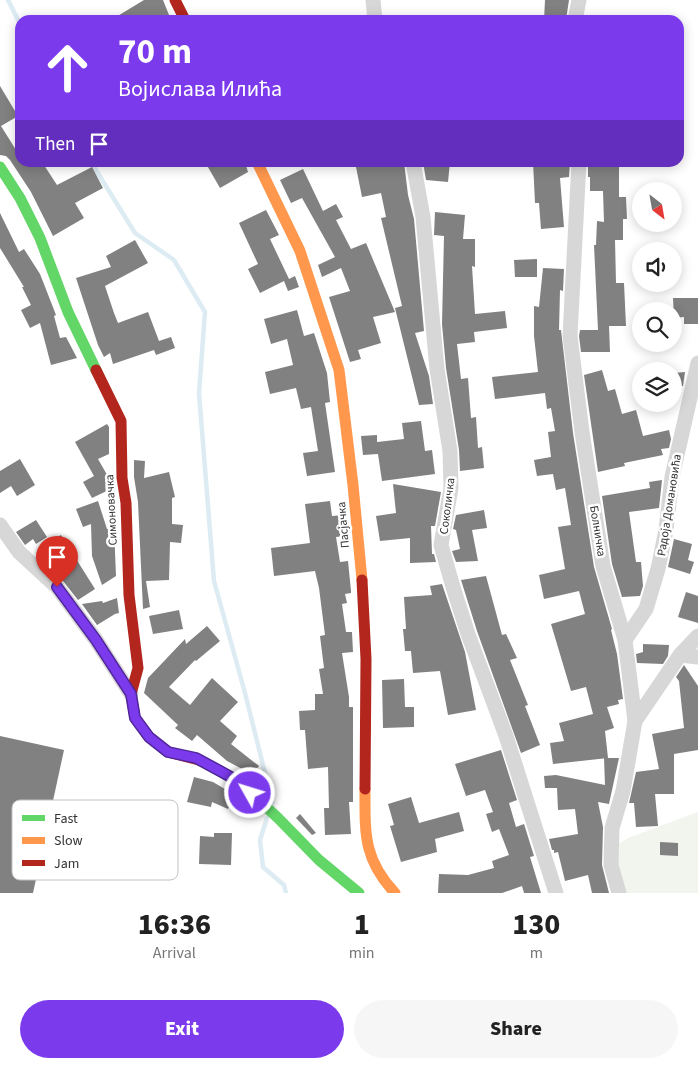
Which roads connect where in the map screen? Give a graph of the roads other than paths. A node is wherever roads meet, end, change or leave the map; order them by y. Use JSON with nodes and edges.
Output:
{"nodes":[{"id":1,"x":175,"y":0,"type":"edge"},
{"id":2,"x":373,"y":0,"type":"edge"},
{"id":3,"x":579,"y":0,"type":"edge"},
{"id":4,"x":182,"y":15,"type":"edge"},
{"id":5,"x":374,"y":15,"type":"edge"},
{"id":6,"x":576,"y":15,"type":"edge"},
{"id":7,"x":0,"y":167,"type":"edge"},
{"id":8,"x":259,"y":167,"type":"edge"},
{"id":9,"x":414,"y":167,"type":"edge"},
{"id":10,"x":579,"y":167,"type":"edge"},
{"id":11,"x":698,"y":363,"type":"edge"},
{"id":12,"x":0,"y":525,"type":"edge"},
{"id":13,"x":698,"y":636,"type":"edge"},
{"id":14,"x":626,"y":640,"type":"junction"},
{"id":15,"x":680,"y":655,"type":"junction"},
{"id":16,"x":698,"y":657,"type":"edge"},
{"id":17,"x":131,"y":694,"type":"junction"},
{"id":18,"x":635,"y":721,"type":"junction"},
{"id":19,"x":359,"y":893,"type":"edge"},
{"id":20,"x":395,"y":893,"type":"edge"},
{"id":21,"x":556,"y":893,"type":"edge"},
{"id":22,"x":619,"y":893,"type":"edge"}],
"edges":[{"from":1,"to":4,"type":"street"},
{"from":2,"to":5,"type":"street"},
{"from":3,"to":6,"type":"street"},
{"from":7,"to":17,"type":"street","name":"Симоновачка"},
{"from":8,"to":20,"type":"street","name":"Пасјачка"},
{"from":9,"to":21,"type":"street","name":"Соколичка"},
{"from":10,"to":14,"type":"street","name":"Болничка"},
{"from":11,"to":14,"type":"street","name":"Радоја Домановића"},
{"from":12,"to":17,"type":"street"},
{"from":13,"to":15,"type":"street"},
{"from":14,"to":18,"type":"street","name":"Болничка"},
{"from":15,"to":16,"type":"street"},
{"from":15,"to":18,"type":"street"},
{"from":17,"to":19,"type":"street","name":"Симоновачка"},
{"from":18,"to":22,"type":"street","name":"Болничка"}]}
